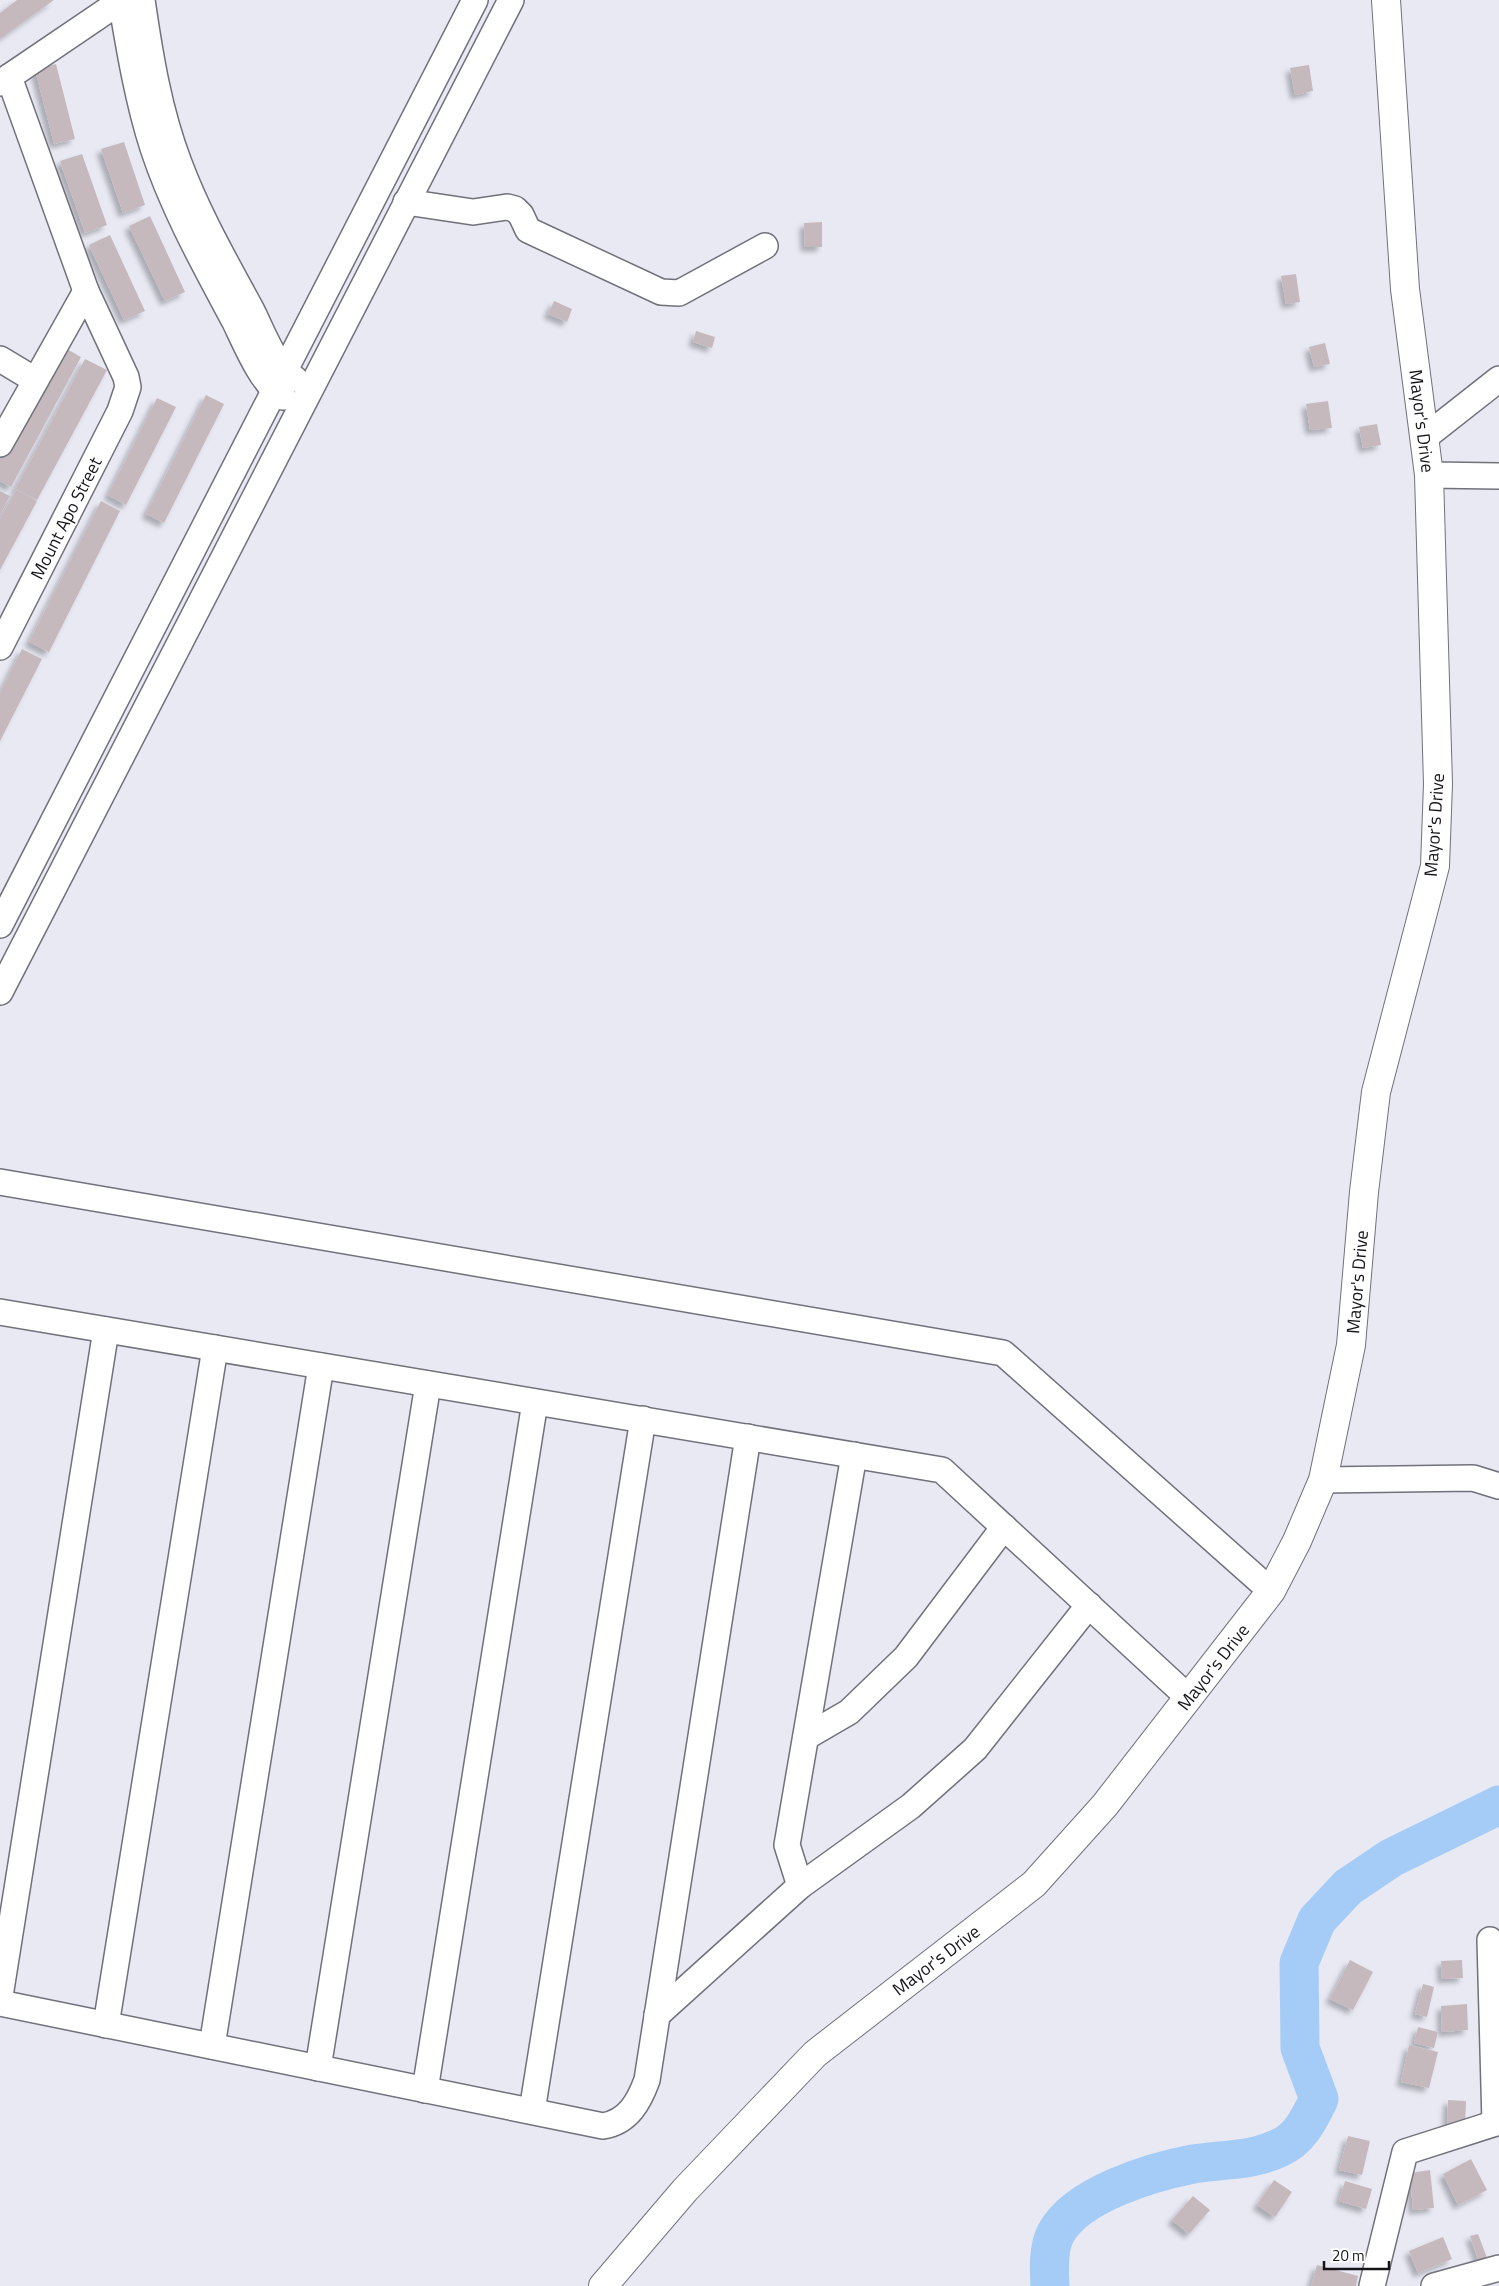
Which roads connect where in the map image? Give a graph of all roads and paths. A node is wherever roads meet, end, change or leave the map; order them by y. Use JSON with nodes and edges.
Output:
{"nodes":[{"id":1,"x":128,"y":0,"type":"edge"},
{"id":2,"x":475,"y":0,"type":"edge"},
{"id":3,"x":511,"y":0,"type":"edge"},
{"id":4,"x":1386,"y":0,"type":"edge"},
{"id":5,"x":4,"y":80,"type":"edge"},
{"id":6,"x":406,"y":202,"type":"junction"},
{"id":7,"x":765,"y":246,"type":"dead end"},
{"id":8,"x":86,"y":291,"type":"junction"},
{"id":9,"x":0,"y":359,"type":"edge"},
{"id":10,"x":1499,"y":379,"type":"edge"},
{"id":11,"x":34,"y":380,"type":"junction"},
{"id":12,"x":278,"y":381,"type":"junction"},
{"id":13,"x":304,"y":398,"type":"junction"},
{"id":14,"x":1424,"y":438,"type":"junction"},
{"id":15,"x":0,"y":444,"type":"edge"},
{"id":16,"x":1429,"y":474,"type":"junction"},
{"id":17,"x":1499,"y":476,"type":"edge"},
{"id":18,"x":0,"y":647,"type":"edge"},
{"id":19,"x":0,"y":925,"type":"edge"},
{"id":20,"x":0,"y":992,"type":"edge"},
{"id":21,"x":0,"y":1182,"type":"edge"},
{"id":22,"x":0,"y":1312,"type":"edge"},
{"id":23,"x":106,"y":1330,"type":"junction"},
{"id":24,"x":215,"y":1348,"type":"junction"},
{"id":25,"x":321,"y":1366,"type":"junction"},
{"id":26,"x":428,"y":1384,"type":"junction"},
{"id":27,"x":535,"y":1402,"type":"junction"},
{"id":28,"x":643,"y":1420,"type":"junction"},
{"id":29,"x":748,"y":1437,"type":"junction"},
{"id":30,"x":854,"y":1455,"type":"junction"},
{"id":31,"x":1323,"y":1480,"type":"junction"},
{"id":32,"x":1499,"y":1486,"type":"edge"},
{"id":33,"x":1004,"y":1527,"type":"junction"},
{"id":34,"x":1271,"y":1591,"type":"junction"},
{"id":35,"x":1089,"y":1605,"type":"junction"},
{"id":36,"x":1189,"y":1698,"type":"junction"},
{"id":37,"x":806,"y":1737,"type":"junction"},
{"id":38,"x":800,"y":1886,"type":"junction"},
{"id":39,"x":1490,"y":1940,"type":"dead end"},
{"id":40,"x":0,"y":1996,"type":"edge"},
{"id":41,"x":0,"y":2003,"type":"edge"},
{"id":42,"x":657,"y":2015,"type":"junction"},
{"id":43,"x":106,"y":2024,"type":"junction"},
{"id":44,"x":212,"y":2046,"type":"junction"},
{"id":45,"x":318,"y":2068,"type":"junction"},
{"id":46,"x":425,"y":2090,"type":"junction"},
{"id":47,"x":532,"y":2111,"type":"junction"},
{"id":48,"x":1497,"y":2122,"type":"edge"},
{"id":49,"x":1499,"y":2268,"type":"edge"},
{"id":50,"x":603,"y":2286,"type":"edge"},
{"id":51,"x":1372,"y":2286,"type":"edge"},
{"id":52,"x":1434,"y":2286,"type":"edge"}],
"edges":[{"from":1,"to":5,"type":"street"},
{"from":1,"to":12,"type":"street"},
{"from":2,"to":12,"type":"street"},
{"from":3,"to":6,"type":"street"},
{"from":4,"to":14,"type":"street","name":"Mayor's Drive"},
{"from":5,"to":8,"type":"street"},
{"from":6,"to":7,"type":"street"},
{"from":6,"to":13,"type":"street"},
{"from":8,"to":11,"type":"street"},
{"from":8,"to":18,"type":"street","name":"Mount Apo Street"},
{"from":9,"to":11,"type":"street"},
{"from":10,"to":14,"type":"street"},
{"from":11,"to":15,"type":"street"},
{"from":12,"to":13,"type":"street"},
{"from":12,"to":19,"type":"street"},
{"from":13,"to":20,"type":"street"},
{"from":14,"to":16,"type":"street","name":"Mayor's Drive"},
{"from":16,"to":17,"type":"street"},
{"from":16,"to":31,"type":"street","name":"Mayor's Drive"},
{"from":21,"to":34,"type":"street"},
{"from":22,"to":23,"type":"street"},
{"from":23,"to":24,"type":"street"},
{"from":23,"to":40,"type":"street"},
{"from":24,"to":25,"type":"street"},
{"from":24,"to":43,"type":"street"},
{"from":25,"to":26,"type":"street"},
{"from":25,"to":44,"type":"street"},
{"from":26,"to":27,"type":"street"},
{"from":26,"to":45,"type":"street"},
{"from":27,"to":28,"type":"street"},
{"from":27,"to":46,"type":"street"},
{"from":28,"to":29,"type":"street"},
{"from":28,"to":47,"type":"street"},
{"from":29,"to":30,"type":"street"},
{"from":29,"to":42,"type":"street"},
{"from":30,"to":33,"type":"street"},
{"from":30,"to":37,"type":"street"},
{"from":31,"to":32,"type":"street"},
{"from":31,"to":34,"type":"street","name":"Mayor's Drive"},
{"from":33,"to":35,"type":"street"},
{"from":33,"to":37,"type":"street"},
{"from":34,"to":36,"type":"street","name":"Mayor's Drive"},
{"from":35,"to":36,"type":"street"},
{"from":35,"to":38,"type":"street"},
{"from":36,"to":50,"type":"street","name":"Mayor's Drive"},
{"from":37,"to":38,"type":"street"},
{"from":38,"to":42,"type":"street"},
{"from":39,"to":48,"type":"street"},
{"from":41,"to":43,"type":"street"},
{"from":42,"to":47,"type":"street"},
{"from":43,"to":44,"type":"street"},
{"from":44,"to":45,"type":"street"},
{"from":45,"to":46,"type":"street"},
{"from":46,"to":47,"type":"street"},
{"from":48,"to":51,"type":"street"},
{"from":49,"to":52,"type":"street"}]}
